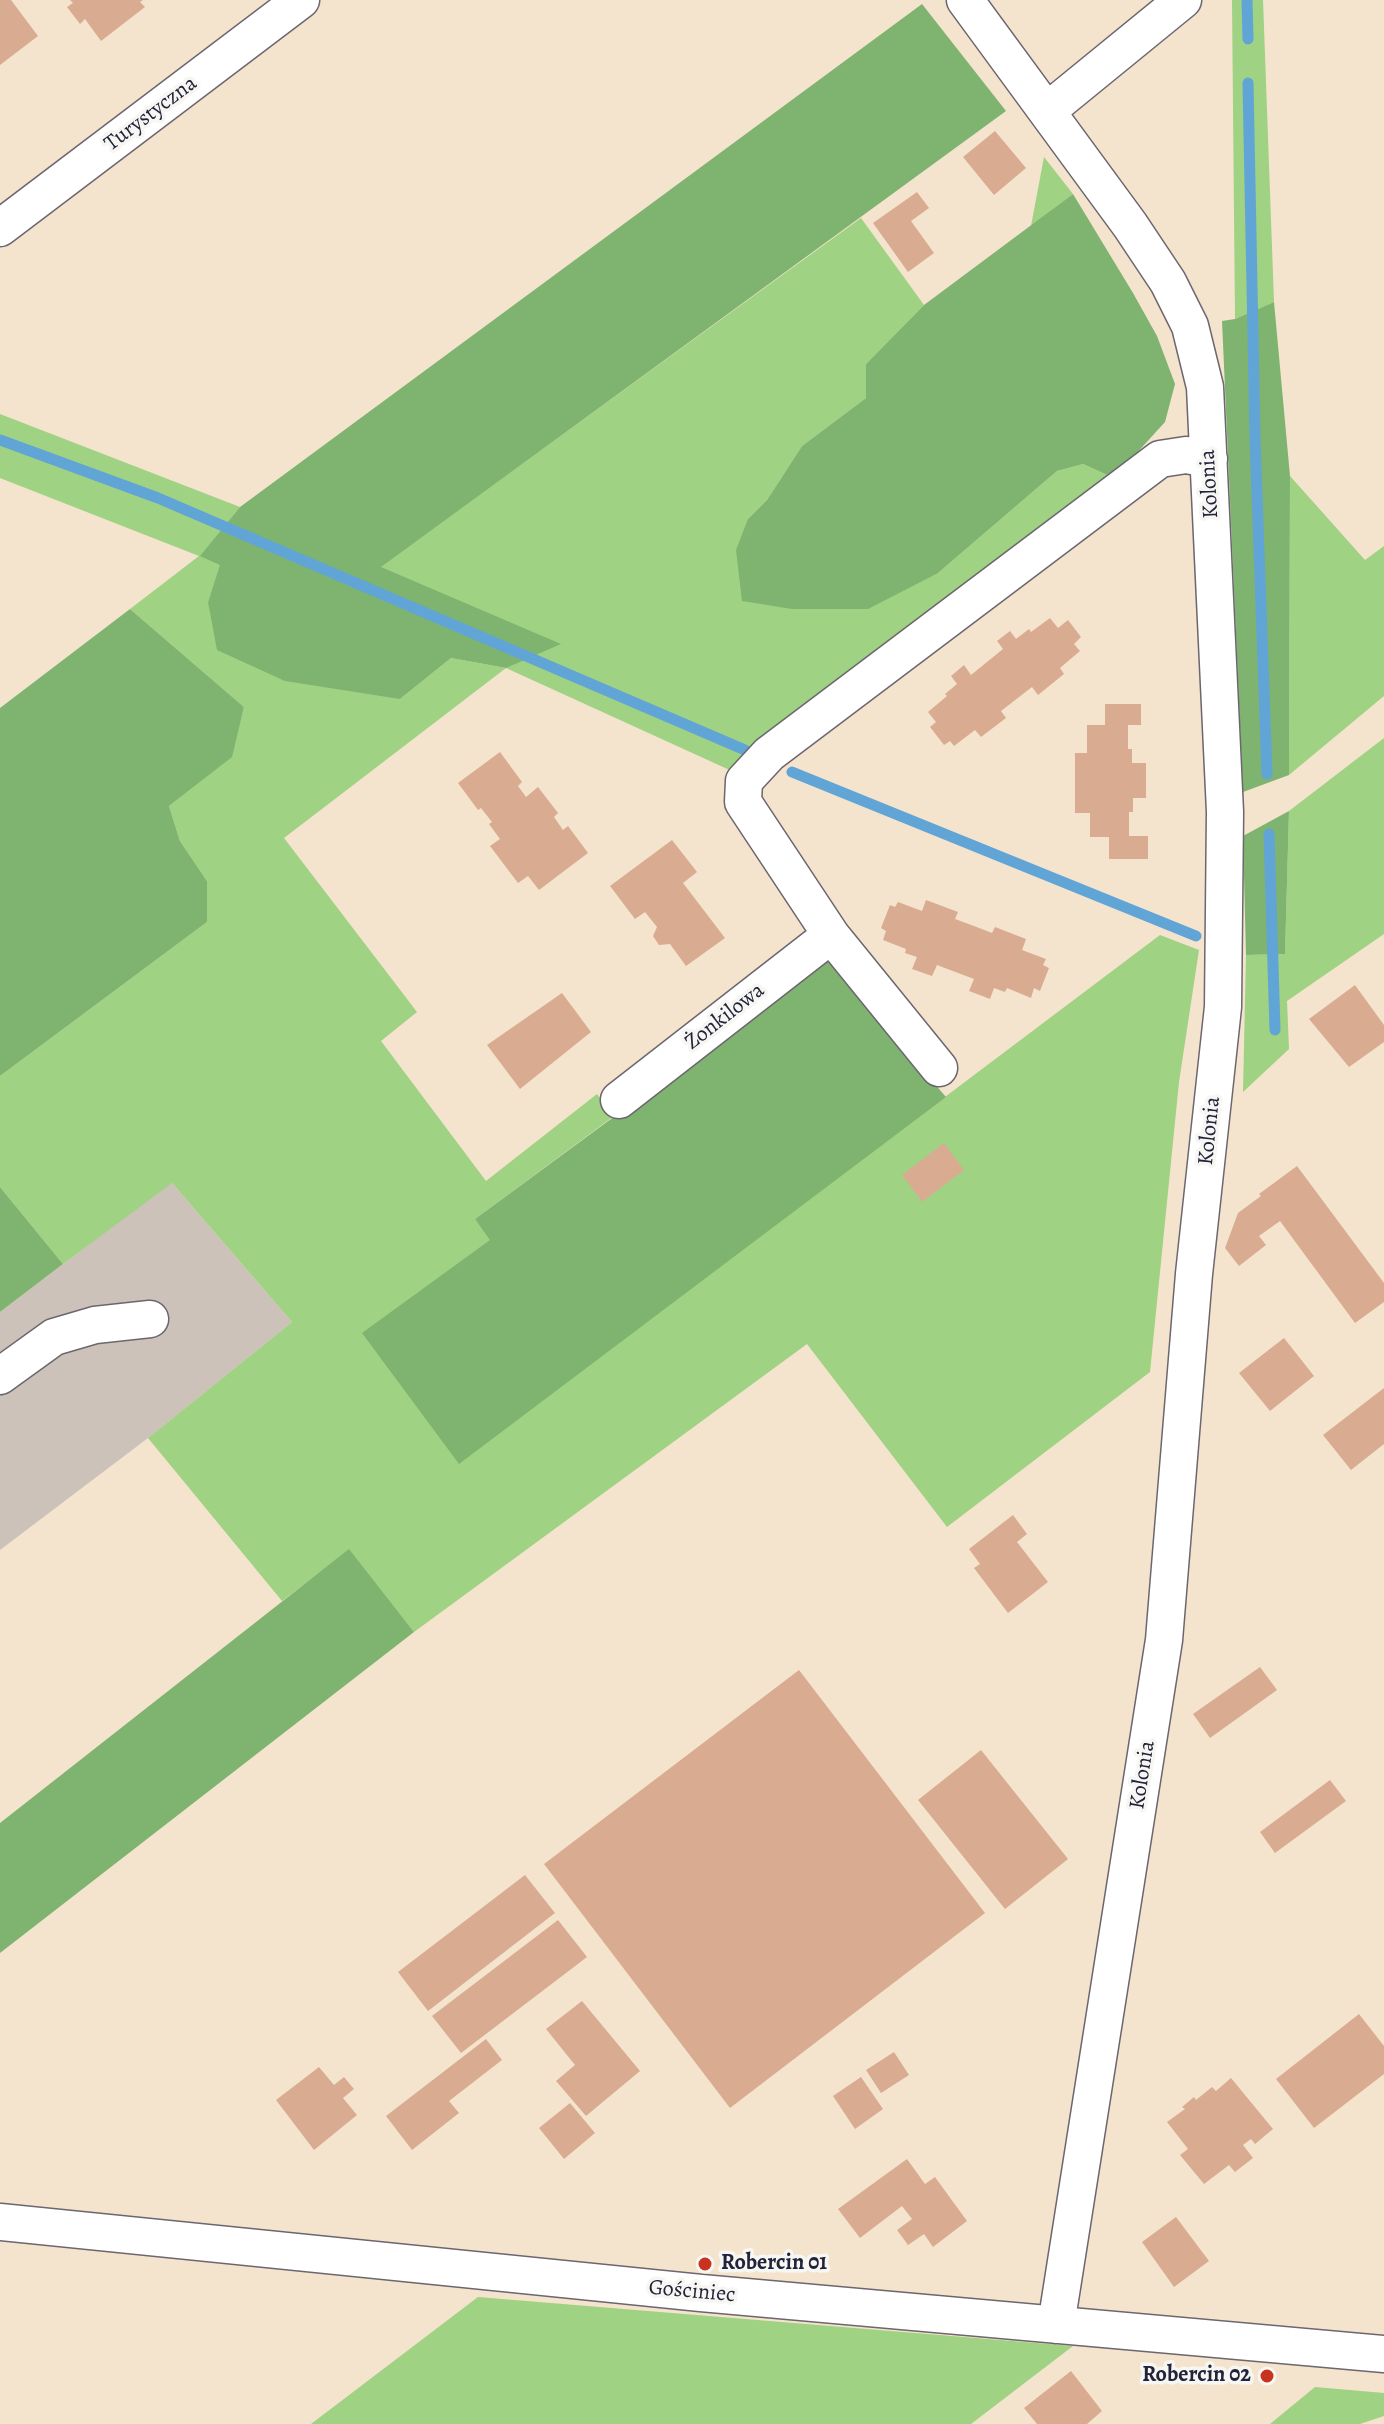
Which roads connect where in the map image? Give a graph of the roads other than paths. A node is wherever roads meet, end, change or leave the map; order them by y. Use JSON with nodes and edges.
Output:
{"nodes":[{"id":1,"x":301,"y":0,"type":"edge"},
{"id":2,"x":965,"y":0,"type":"edge"},
{"id":3,"x":1183,"y":0,"type":"edge"},
{"id":4,"x":1047,"y":111,"type":"junction"},
{"id":5,"x":0,"y":228,"type":"edge"},
{"id":6,"x":1209,"y":459,"type":"junction"},
{"id":7,"x":831,"y":935,"type":"junction"},
{"id":8,"x":939,"y":1068,"type":"dead end"},
{"id":9,"x":619,"y":1100,"type":"dead end"},
{"id":10,"x":150,"y":1319,"type":"dead end"},
{"id":11,"x":0,"y":1376,"type":"edge"},
{"id":12,"x":0,"y":2222,"type":"edge"},
{"id":13,"x":1056,"y":2325,"type":"junction"},
{"id":14,"x":1384,"y":2354,"type":"edge"}],
"edges":[{"from":1,"to":5,"type":"street","name":"Turystyczna"},
{"from":2,"to":4,"type":"street","name":"Kolonia"},
{"from":3,"to":4,"type":"street"},
{"from":4,"to":6,"type":"street","name":"Kolonia"},
{"from":6,"to":7,"type":"street"},
{"from":6,"to":13,"type":"street","name":"Kolonia"},
{"from":7,"to":8,"type":"street"},
{"from":7,"to":9,"type":"street","name":"Żonkilowa"},
{"from":10,"to":11,"type":"street"},
{"from":12,"to":13,"type":"street","name":"Gościniec"},
{"from":13,"to":14,"type":"street","name":"Gościniec"}]}
